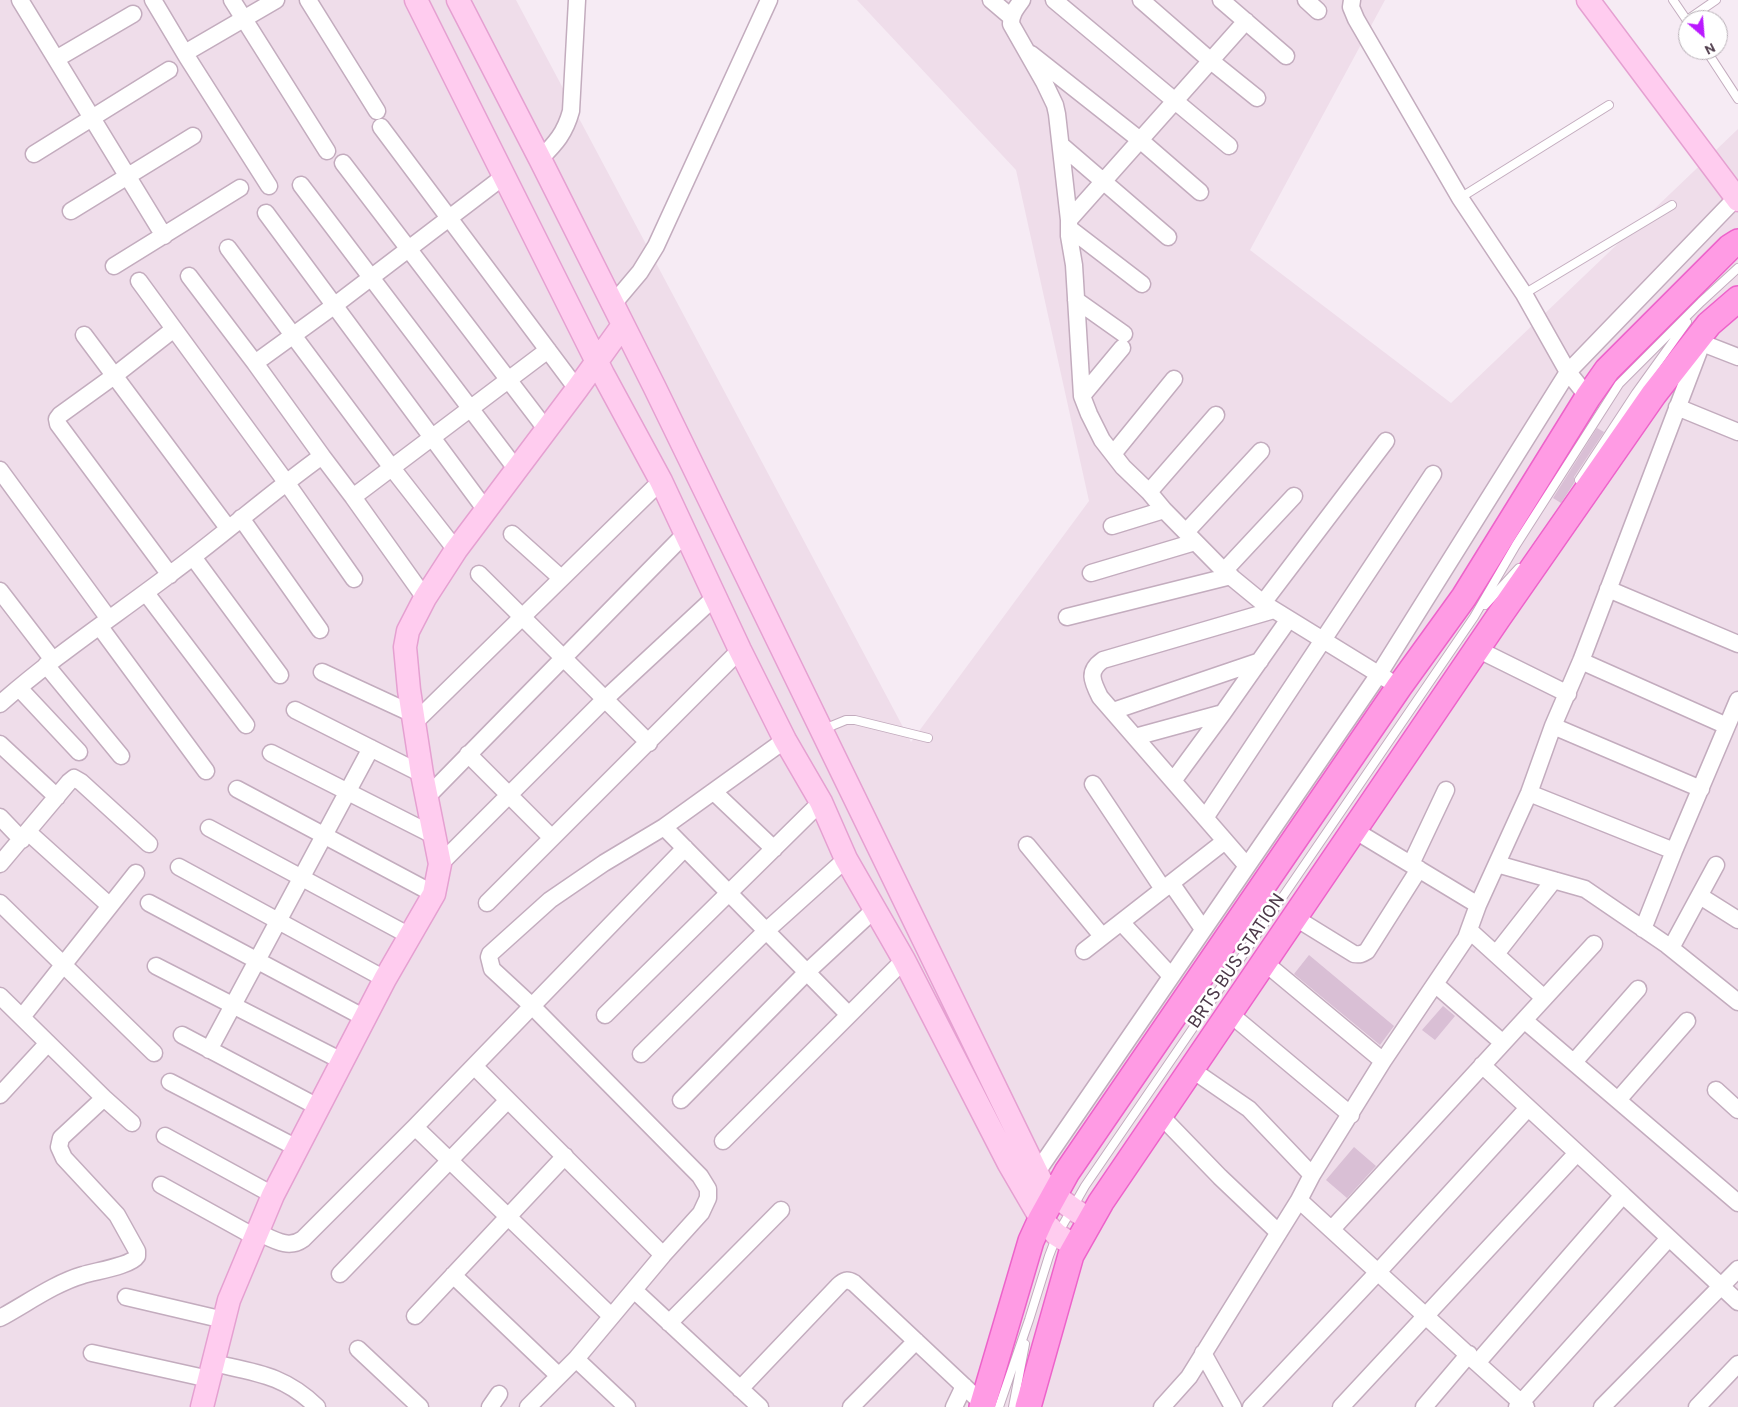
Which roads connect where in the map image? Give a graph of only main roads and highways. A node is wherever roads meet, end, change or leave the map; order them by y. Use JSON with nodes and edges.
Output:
{"nodes":[{"id":1,"x":1738,"y":242,"type":"edge"},
{"id":2,"x":1738,"y":299,"type":"edge"},
{"id":3,"x":1072,"y":1208,"type":"junction"},
{"id":4,"x":1058,"y":1233,"type":"junction"},
{"id":5,"x":988,"y":1406,"type":"edge"},
{"id":6,"x":1028,"y":1407,"type":"edge"}],
"edges":[{"from":1,"to":3,"type":"main road"},
{"from":2,"to":3,"type":"main road"},
{"from":3,"to":4,"type":"main road"},
{"from":3,"to":4,"type":"main road"},
{"from":4,"to":5,"type":"main road"},
{"from":4,"to":6,"type":"main road"}]}
